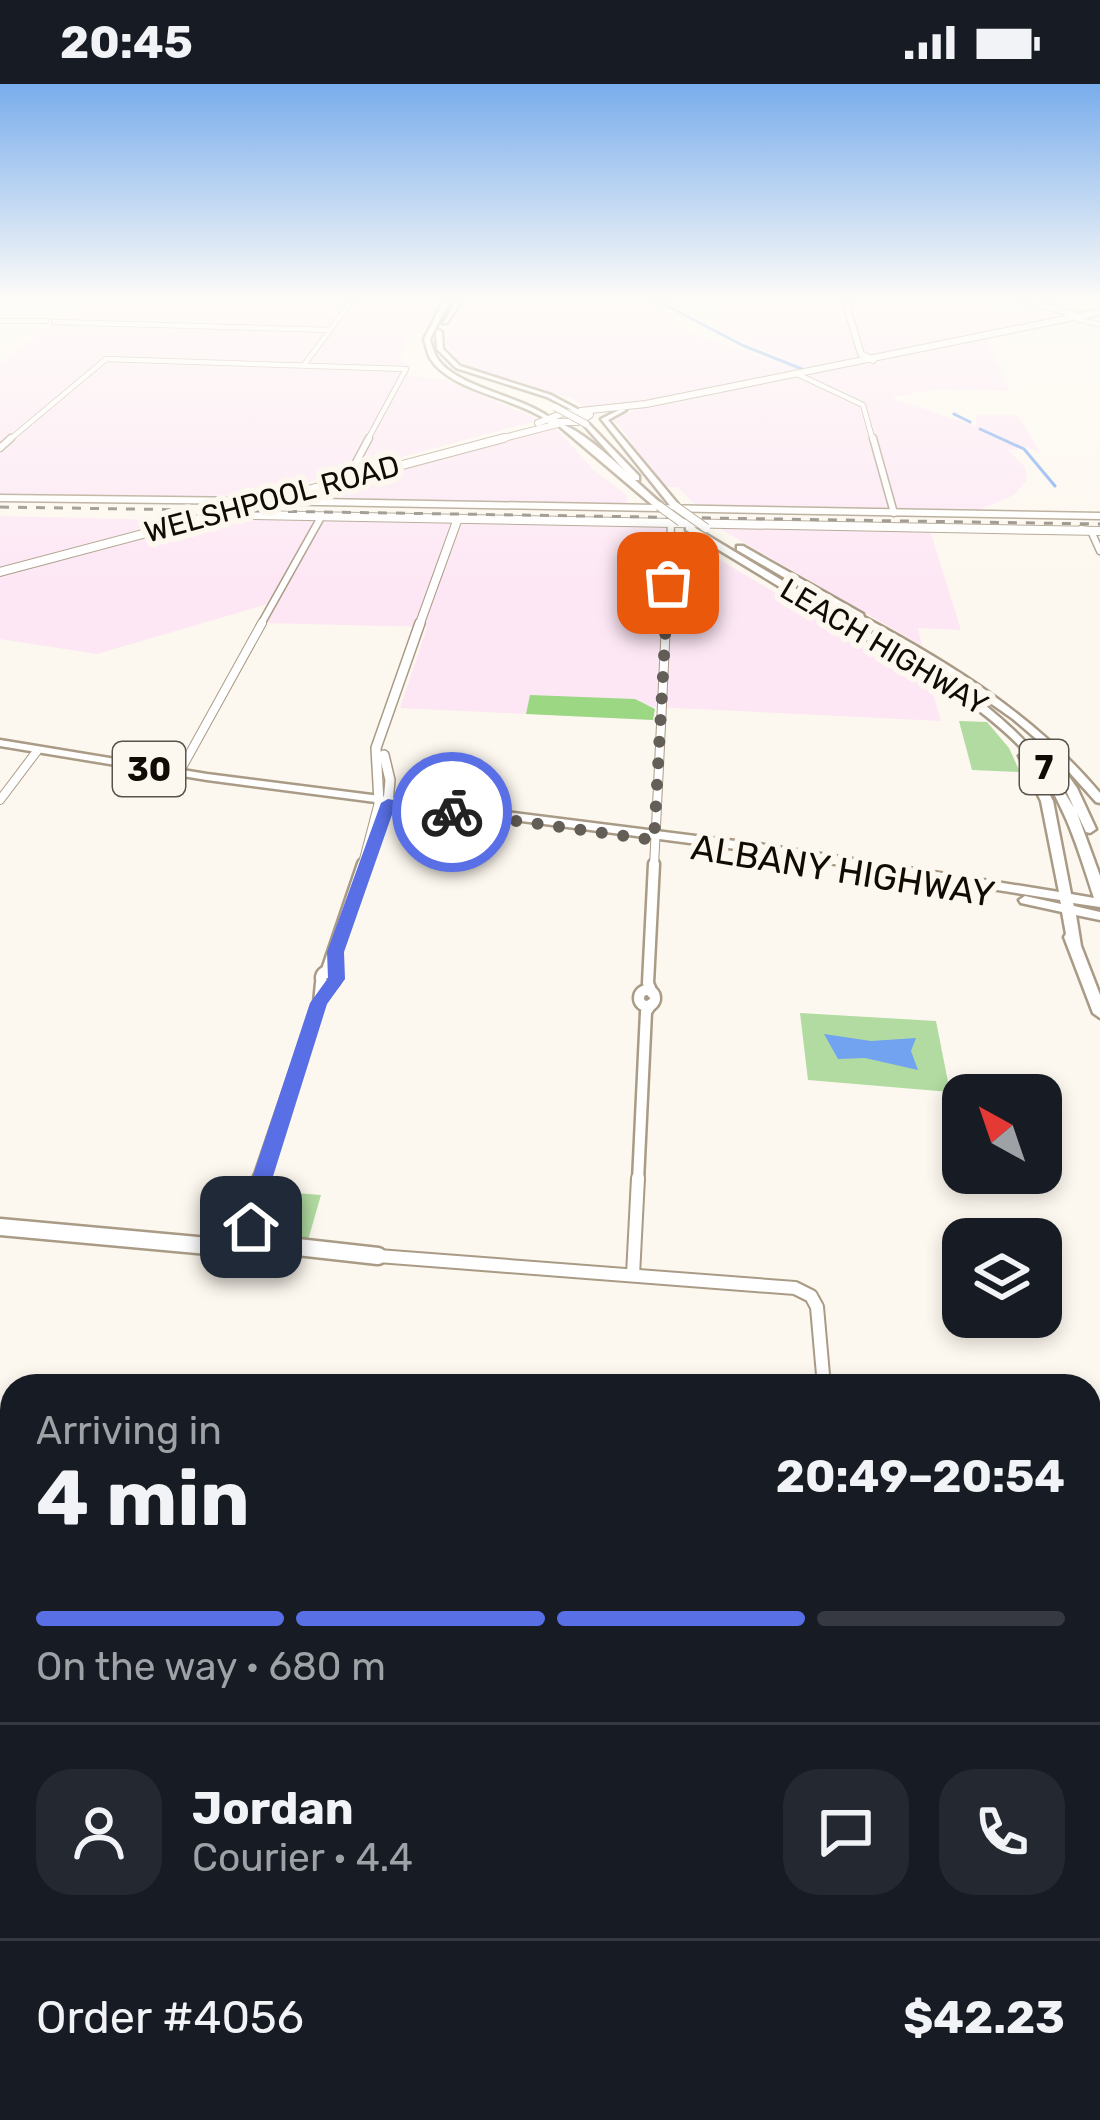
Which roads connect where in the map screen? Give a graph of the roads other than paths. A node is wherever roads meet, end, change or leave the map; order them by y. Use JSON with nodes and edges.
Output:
{"nodes":[{"id":1,"x":65,"y":393,"type":"edge"},
{"id":2,"x":397,"y":393,"type":"edge"},
{"id":3,"x":499,"y":393,"type":"edge"},
{"id":4,"x":509,"y":393,"type":"edge"},
{"id":5,"x":540,"y":393,"type":"edge"},
{"id":6,"x":701,"y":393,"type":"edge"},
{"id":7,"x":713,"y":393,"type":"edge"},
{"id":8,"x":837,"y":393,"type":"edge"},
{"id":9,"x":664,"y":400,"type":"junction"},
{"id":10,"x":680,"y":400,"type":"junction"},
{"id":11,"x":622,"y":410,"type":"junction"},
{"id":12,"x":579,"y":411,"type":"junction"},
{"id":13,"x":550,"y":413,"type":"junction"},
{"id":14,"x":585,"y":422,"type":"junction"},
{"id":15,"x":559,"y":424,"type":"junction"},
{"id":16,"x":0,"y":448,"type":"edge"},
{"id":17,"x":631,"y":454,"type":"junction"},
{"id":18,"x":363,"y":471,"type":"junction"},
{"id":19,"x":0,"y":498,"type":"edge"},
{"id":20,"x":277,"y":498,"type":"junction"},
{"id":21,"x":265,"y":501,"type":"junction"},
{"id":22,"x":230,"y":504,"type":"junction"},
{"id":23,"x":289,"y":504,"type":"junction"},
{"id":24,"x":664,"y":505,"type":"junction"},
{"id":25,"x":894,"y":513,"type":"junction"},
{"id":26,"x":210,"y":514,"type":"junction"},
{"id":27,"x":1100,"y":516,"type":"edge"},
{"id":28,"x":320,"y":519,"type":"junction"},
{"id":29,"x":457,"y":521,"type":"junction"},
{"id":30,"x":671,"y":525,"type":"junction"},
{"id":31,"x":910,"y":527,"type":"junction"},
{"id":32,"x":702,"y":529,"type":"junction"},
{"id":33,"x":1091,"y":531,"type":"edge"},
{"id":34,"x":1100,"y":551,"type":"edge"},
{"id":35,"x":0,"y":572,"type":"edge"},
{"id":36,"x":925,"y":655,"type":"junction"},
{"id":37,"x":945,"y":680,"type":"junction"},
{"id":38,"x":982,"y":691,"type":"junction"},
{"id":39,"x":0,"y":743,"type":"edge"},
{"id":40,"x":38,"y":751,"type":"junction"},
{"id":41,"x":179,"y":773,"type":"junction"},
{"id":42,"x":0,"y":800,"type":"edge"},
{"id":43,"x":384,"y":800,"type":"junction"},
{"id":44,"x":1100,"y":800,"type":"edge"},
{"id":45,"x":654,"y":836,"type":"junction"},
{"id":46,"x":1100,"y":861,"type":"edge"},
{"id":47,"x":1063,"y":875,"type":"junction"},
{"id":48,"x":1028,"y":891,"type":"junction"},
{"id":49,"x":1099,"y":896,"type":"edge"},
{"id":50,"x":1069,"y":903,"type":"junction"},
{"id":51,"x":1049,"y":905,"type":"junction"},
{"id":52,"x":1100,"y":916,"type":"edge"},
{"id":53,"x":1075,"y":945,"type":"junction"},
{"id":54,"x":1100,"y":1013,"type":"edge"},
{"id":55,"x":0,"y":1227,"type":"edge"},
{"id":56,"x":244,"y":1240,"type":"junction"},
{"id":57,"x":379,"y":1256,"type":"joint"},
{"id":58,"x":633,"y":1276,"type":"junction"},
{"id":59,"x":823,"y":1374,"type":"edge"}],
"edges":[{"from":1,"to":16,"type":"street"},
{"from":2,"to":18,"type":"street"},
{"from":3,"to":13,"type":"highway","number":"7"},
{"from":4,"to":13,"type":"highway","number":"7"},
{"from":5,"to":12,"type":"highway"},
{"from":6,"to":9,"type":"main road"},
{"from":7,"to":10,"type":"main road"},
{"from":8,"to":25,"type":"street"},
{"from":9,"to":10,"type":"main road"},
{"from":9,"to":12,"type":"main road"},
{"from":10,"to":11,"type":"main road"},
{"from":11,"to":14,"type":"main road"},
{"from":11,"to":17,"type":"highway"},
{"from":12,"to":13,"type":"main road","name":"WELSHPOOL ROAD"},
{"from":12,"to":14,"type":"main road"},
{"from":13,"to":14,"type":"highway","number":"7","bridge":true},
{"from":13,"to":15,"type":"main road"},
{"from":13,"to":18,"type":"main road","name":"WELSHPOOL ROAD"},
{"from":14,"to":15,"type":"main road","name":"WELSHPOOL ROAD"},
{"from":14,"to":17,"type":"highway"},
{"from":14,"to":24,"type":"highway","number":"7"},
{"from":14,"to":24,"type":"highway","number":"7"},
{"from":15,"to":18,"type":"main road","name":"WELSHPOOL ROAD"},
{"from":15,"to":24,"type":"highway","number":"7"},
{"from":17,"to":24,"type":"highway"},
{"from":18,"to":20,"type":"main road","name":"WELSHPOOL ROAD"},
{"from":18,"to":22,"type":"main road","name":"WELSHPOOL ROAD"},
{"from":19,"to":22,"type":"street"},
{"from":20,"to":21,"type":"main road","name":"WELSHPOOL ROAD"},
{"from":20,"to":23,"type":"street"},
{"from":21,"to":23,"type":"street"},
{"from":21,"to":26,"type":"main road","name":"WELSHPOOL ROAD"},
{"from":22,"to":26,"type":"main road","name":"WELSHPOOL ROAD"},
{"from":23,"to":25,"type":"street"},
{"from":24,"to":32,"type":"highway","bridge":true},
{"from":24,"to":32,"type":"highway","name":"LEACH HIGHWAY","number":"7","bridge":true},
{"from":25,"to":27,"type":"street"},
{"from":26,"to":28,"type":"main road"},
{"from":26,"to":35,"type":"main road","name":"WELSHPOOL ROAD"},
{"from":28,"to":29,"type":"main road"},
{"from":28,"to":41,"type":"street"},
{"from":29,"to":30,"type":"main road"},
{"from":29,"to":43,"type":"main road"},
{"from":30,"to":31,"type":"main road"},
{"from":30,"to":45,"type":"street"},
{"from":31,"to":33,"type":"main road"},
{"from":31,"to":33,"type":"main road"},
{"from":32,"to":36,"type":"highway"},
{"from":32,"to":36,"type":"highway","number":"7"},
{"from":32,"to":37,"type":"highway","name":"LEACH HIGHWAY","number":"7"},
{"from":33,"to":34,"type":"street"},
{"from":36,"to":38,"type":"highway","number":"7"},
{"from":37,"to":47,"type":"highway"},
{"from":37,"to":49,"type":"highway","name":"LEACH HIGHWAY","number":"7"},
{"from":38,"to":44,"type":"highway"},
{"from":38,"to":46,"type":"highway","number":"7"},
{"from":39,"to":40,"type":"highway","name":"ALBANY HIGHWAY","number":"30"},
{"from":40,"to":41,"type":"highway","name":"ALBANY HIGHWAY","number":"30"},
{"from":40,"to":42,"type":"street"},
{"from":41,"to":43,"type":"highway","name":"ALBANY HIGHWAY","number":"30"},
{"from":43,"to":45,"type":"highway","name":"ALBANY HIGHWAY","number":"30"},
{"from":43,"to":56,"type":"street"},
{"from":45,"to":48,"type":"highway","name":"ALBANY HIGHWAY","number":"30"},
{"from":45,"to":51,"type":"highway","name":"ALBANY HIGHWAY","number":"30"},
{"from":45,"to":58,"type":"street"},
{"from":47,"to":48,"type":"highway"},
{"from":47,"to":50,"type":"highway"},
{"from":48,"to":50,"type":"highway","name":"ALBANY HIGHWAY","number":"30"},
{"from":49,"to":50,"type":"highway","name":"ALBANY HIGHWAY","number":"30"},
{"from":50,"to":51,"type":"highway","name":"ALBANY HIGHWAY","number":"30"},
{"from":50,"to":52,"type":"highway","name":"ALBANY HIGHWAY","number":"30"},
{"from":50,"to":53,"type":"highway"},
{"from":51,"to":53,"type":"highway"},
{"from":53,"to":54,"type":"highway"},
{"from":55,"to":56,"type":"main road"},
{"from":56,"to":57,"type":"main road"},
{"from":57,"to":58,"type":"street"},
{"from":58,"to":59,"type":"street"}]}
